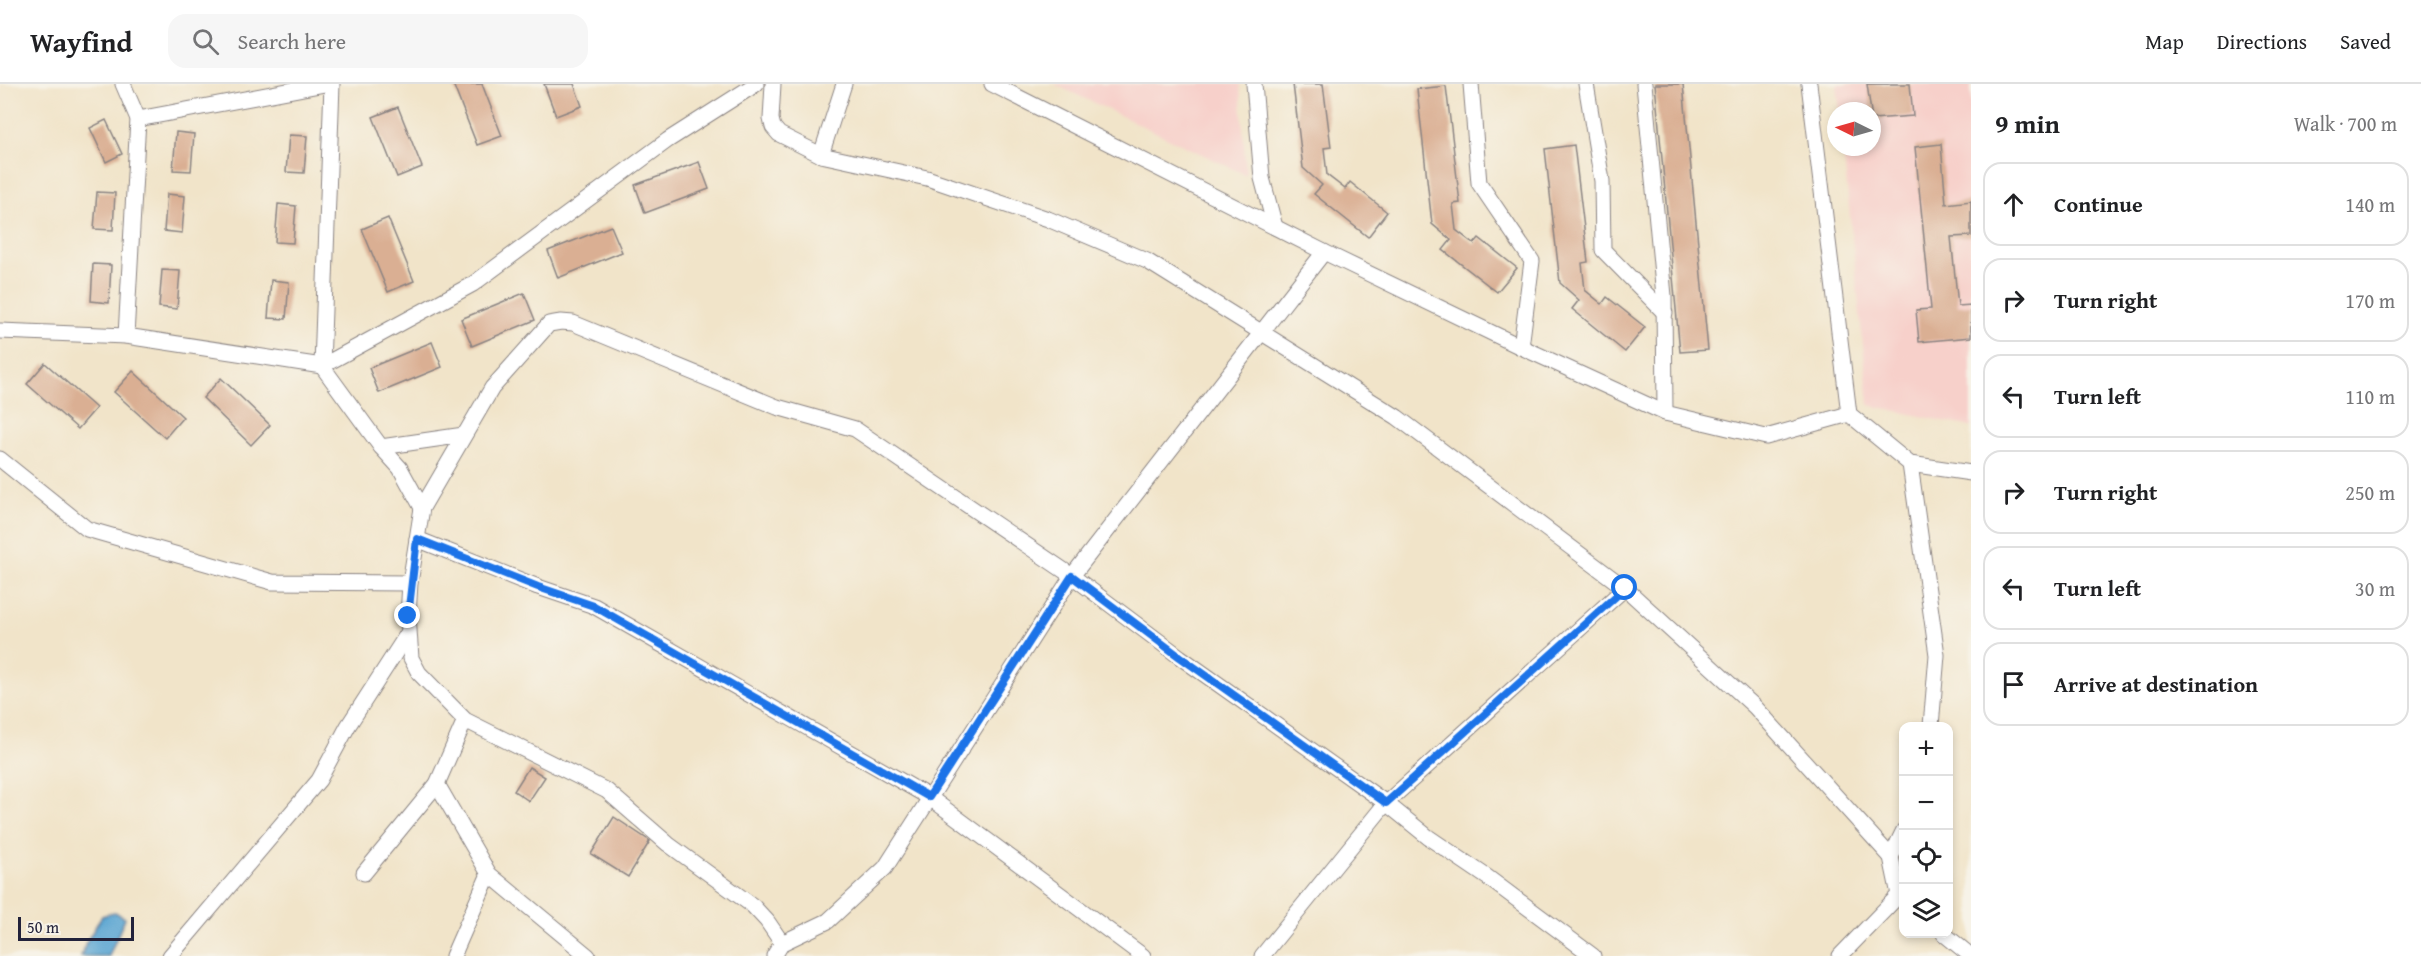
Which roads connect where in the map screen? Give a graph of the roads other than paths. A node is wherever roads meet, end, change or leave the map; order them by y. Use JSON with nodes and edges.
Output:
{"nodes":[{"id":1,"x":123,"y":84,"type":"edge"},
{"id":2,"x":325,"y":84,"type":"edge"},
{"id":3,"x":332,"y":84,"type":"edge"},
{"id":4,"x":756,"y":84,"type":"edge"},
{"id":5,"x":773,"y":84,"type":"edge"},
{"id":6,"x":844,"y":84,"type":"edge"},
{"id":7,"x":992,"y":84,"type":"edge"},
{"id":8,"x":1254,"y":84,"type":"edge"},
{"id":9,"x":1471,"y":84,"type":"edge"},
{"id":10,"x":1587,"y":84,"type":"edge"},
{"id":11,"x":1644,"y":84,"type":"edge"},
{"id":12,"x":1809,"y":84,"type":"edge"},
{"id":13,"x":138,"y":118,"type":"junction"},
{"id":14,"x":820,"y":155,"type":"junction"},
{"id":15,"x":1275,"y":227,"type":"junction"},
{"id":16,"x":1324,"y":252,"type":"junction"},
{"id":17,"x":1665,"y":313,"type":"junction"},
{"id":18,"x":0,"y":331,"type":"edge"},
{"id":19,"x":1262,"y":334,"type":"junction"},
{"id":20,"x":126,"y":336,"type":"junction"},
{"id":21,"x":1521,"y":347,"type":"junction"},
{"id":22,"x":322,"y":366,"type":"junction"},
{"id":23,"x":1665,"y":413,"type":"junction"},
{"id":24,"x":1849,"y":414,"type":"junction"},
{"id":25,"x":464,"y":435,"type":"junction"},
{"id":26,"x":381,"y":447,"type":"junction"},
{"id":27,"x":0,"y":459,"type":"edge"},
{"id":28,"x":1910,"y":464,"type":"junction"},
{"id":29,"x":1971,"y":473,"type":"edge"},
{"id":30,"x":422,"y":508,"type":"junction"},
{"id":31,"x":417,"y":539,"type":"junction"},
{"id":32,"x":1072,"y":576,"type":"junction"},
{"id":33,"x":410,"y":583,"type":"junction"},
{"id":34,"x":1625,"y":588,"type":"junction"},
{"id":35,"x":408,"y":633,"type":"junction"},
{"id":36,"x":465,"y":720,"type":"junction"},
{"id":37,"x":1930,"y":722,"type":"edge"},
{"id":38,"x":437,"y":784,"type":"junction"},
{"id":39,"x":929,"y":797,"type":"junction"},
{"id":40,"x":1386,"y":803,"type":"junction"},
{"id":41,"x":1899,"y":841,"type":"edge"},
{"id":42,"x":1891,"y":857,"type":"junction"},
{"id":43,"x":364,"y":873,"type":"dead end"},
{"id":44,"x":489,"y":874,"type":"junction"},
{"id":45,"x":1899,"y":889,"type":"edge"},
{"id":46,"x":1899,"y":899,"type":"edge"},
{"id":47,"x":1950,"y":938,"type":"edge"},
{"id":48,"x":778,"y":950,"type":"edge"},
{"id":49,"x":170,"y":956,"type":"edge"},
{"id":50,"x":453,"y":956,"type":"edge"},
{"id":51,"x":588,"y":956,"type":"edge"},
{"id":52,"x":1143,"y":956,"type":"edge"},
{"id":53,"x":1262,"y":956,"type":"edge"},
{"id":54,"x":1593,"y":956,"type":"edge"},
{"id":55,"x":1840,"y":956,"type":"edge"},
{"id":56,"x":1971,"y":956,"type":"edge"}],
"edges":[{"from":1,"to":13,"type":"street"},
{"from":2,"to":13,"type":"street"},
{"from":3,"to":22,"type":"street"},
{"from":4,"to":22,"type":"street"},
{"from":5,"to":14,"type":"street"},
{"from":6,"to":14,"type":"street"},
{"from":7,"to":15,"type":"street"},
{"from":8,"to":15,"type":"street"},
{"from":9,"to":21,"type":"street"},
{"from":10,"to":17,"type":"street"},
{"from":11,"to":17,"type":"street"},
{"from":12,"to":24,"type":"street"},
{"from":13,"to":20,"type":"street"},
{"from":14,"to":19,"type":"street"},
{"from":15,"to":16,"type":"street"},
{"from":16,"to":19,"type":"street"},
{"from":16,"to":21,"type":"street"},
{"from":17,"to":23,"type":"street"},
{"from":18,"to":20,"type":"street"},
{"from":19,"to":32,"type":"street"},
{"from":19,"to":34,"type":"street"},
{"from":20,"to":22,"type":"street"},
{"from":21,"to":23,"type":"street"},
{"from":22,"to":26,"type":"street"},
{"from":23,"to":24,"type":"street"},
{"from":24,"to":28,"type":"street"},
{"from":25,"to":26,"type":"street"},
{"from":25,"to":30,"type":"street"},
{"from":25,"to":32,"type":"street"},
{"from":26,"to":30,"type":"street"},
{"from":27,"to":33,"type":"street"},
{"from":28,"to":29,"type":"street"},
{"from":28,"to":37,"type":"street"},
{"from":30,"to":31,"type":"street"},
{"from":31,"to":33,"type":"street"},
{"from":31,"to":39,"type":"street"},
{"from":32,"to":39,"type":"street"},
{"from":32,"to":40,"type":"street"},
{"from":33,"to":35,"type":"street"},
{"from":34,"to":40,"type":"street"},
{"from":34,"to":42,"type":"street"},
{"from":35,"to":36,"type":"street"},
{"from":35,"to":49,"type":"street"},
{"from":36,"to":38,"type":"street"},
{"from":36,"to":48,"type":"street"},
{"from":38,"to":43,"type":"street"},
{"from":38,"to":44,"type":"street"},
{"from":39,"to":48,"type":"street"},
{"from":39,"to":52,"type":"street"},
{"from":40,"to":53,"type":"street"},
{"from":40,"to":54,"type":"street"},
{"from":41,"to":42,"type":"street"},
{"from":42,"to":45,"type":"street"},
{"from":44,"to":50,"type":"street"},
{"from":44,"to":51,"type":"street"},
{"from":46,"to":55,"type":"street"},
{"from":47,"to":56,"type":"street"}]}
